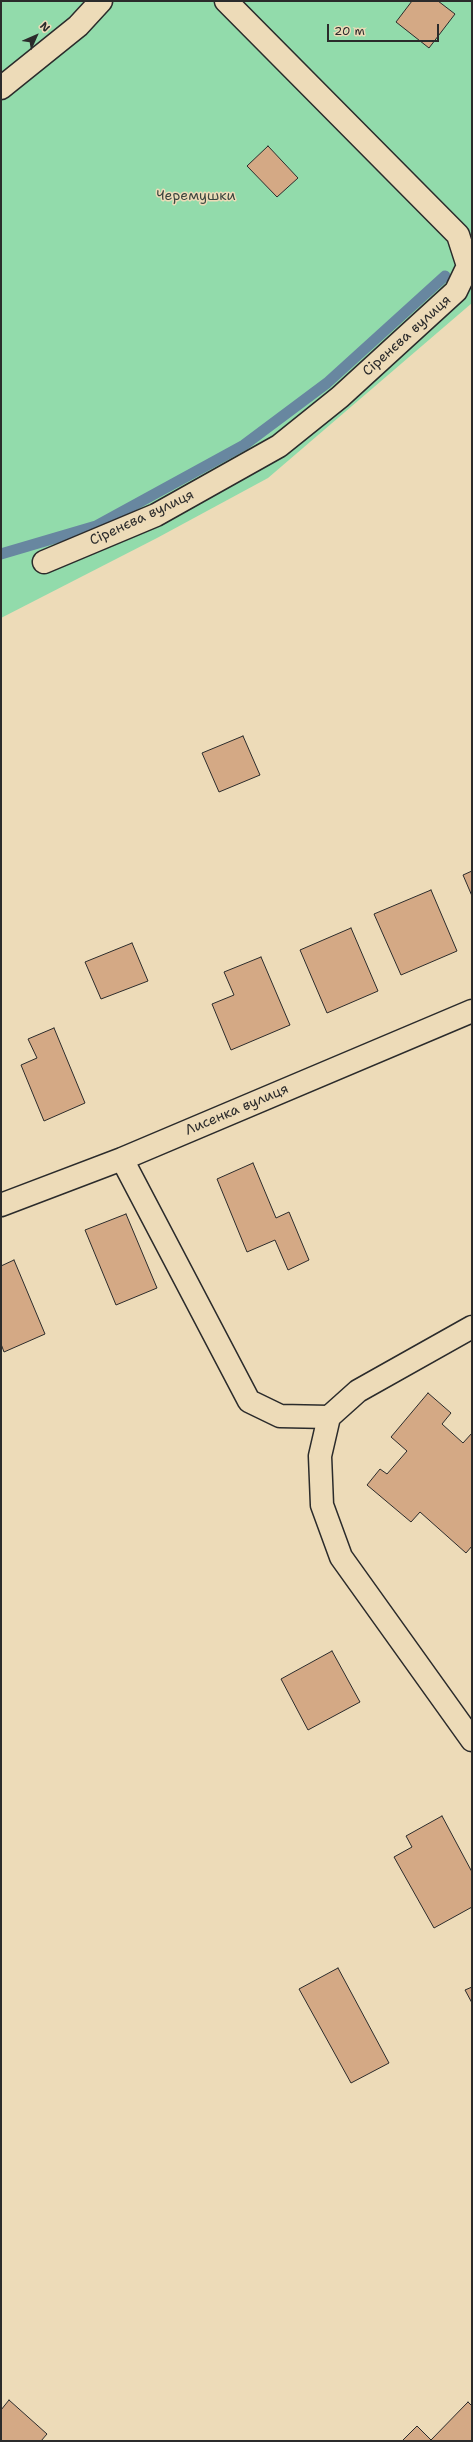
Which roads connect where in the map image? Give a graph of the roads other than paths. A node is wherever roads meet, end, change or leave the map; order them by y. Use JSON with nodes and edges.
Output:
{"nodes":[{"id":1,"x":101,"y":1,"type":"edge"},
{"id":2,"x":226,"y":1,"type":"edge"},
{"id":3,"x":1,"y":88,"type":"edge"},
{"id":4,"x":44,"y":562,"type":"dead end"},
{"id":5,"x":472,"y":1011,"type":"edge"},
{"id":6,"x":122,"y":1159,"type":"junction"},
{"id":7,"x":1,"y":1205,"type":"edge"},
{"id":8,"x":472,"y":1327,"type":"edge"},
{"id":9,"x":330,"y":1417,"type":"junction"},
{"id":10,"x":472,"y":1740,"type":"edge"}],
"edges":[{"from":1,"to":3,"type":"street"},
{"from":2,"to":4,"type":"street","name":"Сіренєва вулиця"},
{"from":5,"to":6,"type":"street","name":"Лисенка вулиця"},
{"from":6,"to":7,"type":"street","name":"Лисенка вулиця"},
{"from":6,"to":9,"type":"street"},
{"from":8,"to":9,"type":"street"},
{"from":9,"to":10,"type":"street"}]}
